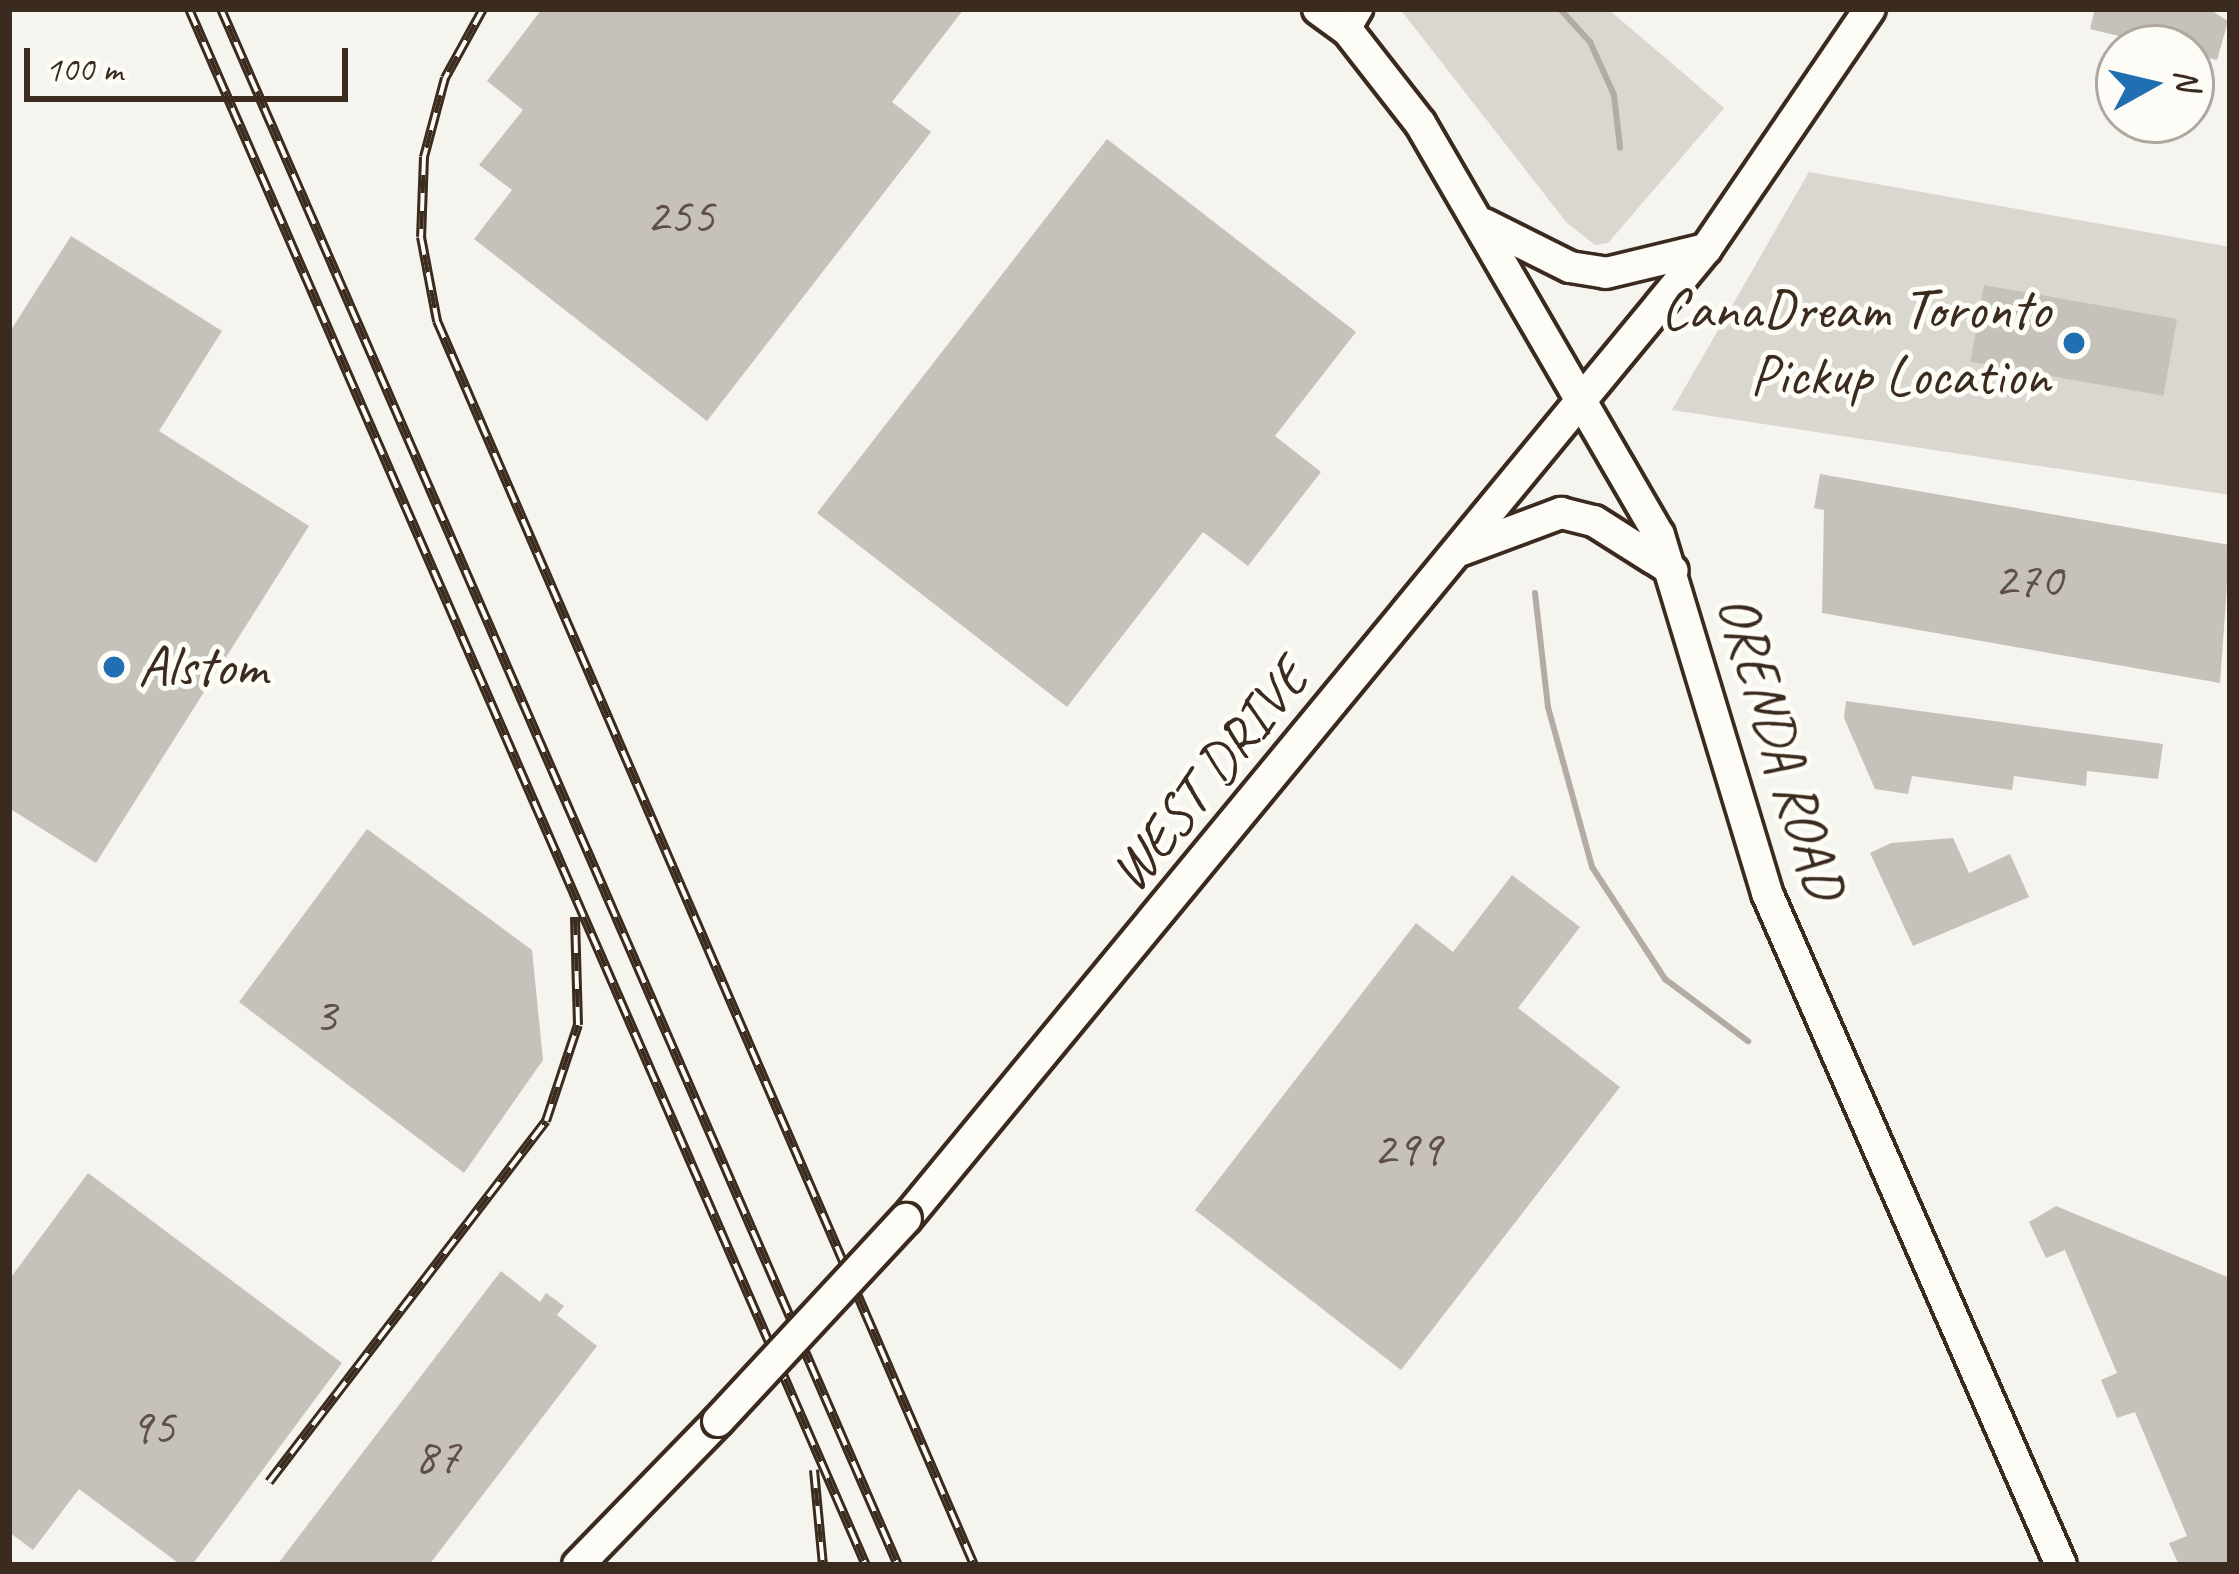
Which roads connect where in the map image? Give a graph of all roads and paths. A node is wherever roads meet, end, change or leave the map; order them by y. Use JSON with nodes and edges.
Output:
{"nodes":[{"id":1,"x":1318,"y":9,"type":"edge"},
{"id":2,"x":1870,"y":9,"type":"edge"},
{"id":3,"x":1354,"y":20,"type":"edge"},
{"id":4,"x":1484,"y":224,"type":"junction"},
{"id":5,"x":1706,"y":248,"type":"junction"},
{"id":6,"x":1582,"y":398,"type":"junction"},
{"id":7,"x":1457,"y":553,"type":"junction"},
{"id":8,"x":1675,"y":573,"type":"junction"},
{"id":9,"x":578,"y":1565,"type":"edge"},
{"id":10,"x":2061,"y":1565,"type":"edge"}],
"edges":[{"from":1,"to":3,"type":"street","name":"ORENDA ROAD"},
{"from":2,"to":5,"type":"street","name":"WEST DRIVE"},
{"from":3,"to":4,"type":"street","name":"ORENDA ROAD"},
{"from":4,"to":5,"type":"street"},
{"from":4,"to":6,"type":"street","name":"ORENDA ROAD"},
{"from":5,"to":6,"type":"street","name":"WEST DRIVE"},
{"from":6,"to":7,"type":"street","name":"WEST DRIVE"},
{"from":6,"to":8,"type":"street","name":"ORENDA ROAD"},
{"from":7,"to":8,"type":"street"},
{"from":7,"to":9,"type":"street","name":"WEST DRIVE","bridge":true},
{"from":8,"to":10,"type":"street","name":"ORENDA ROAD"}]}
